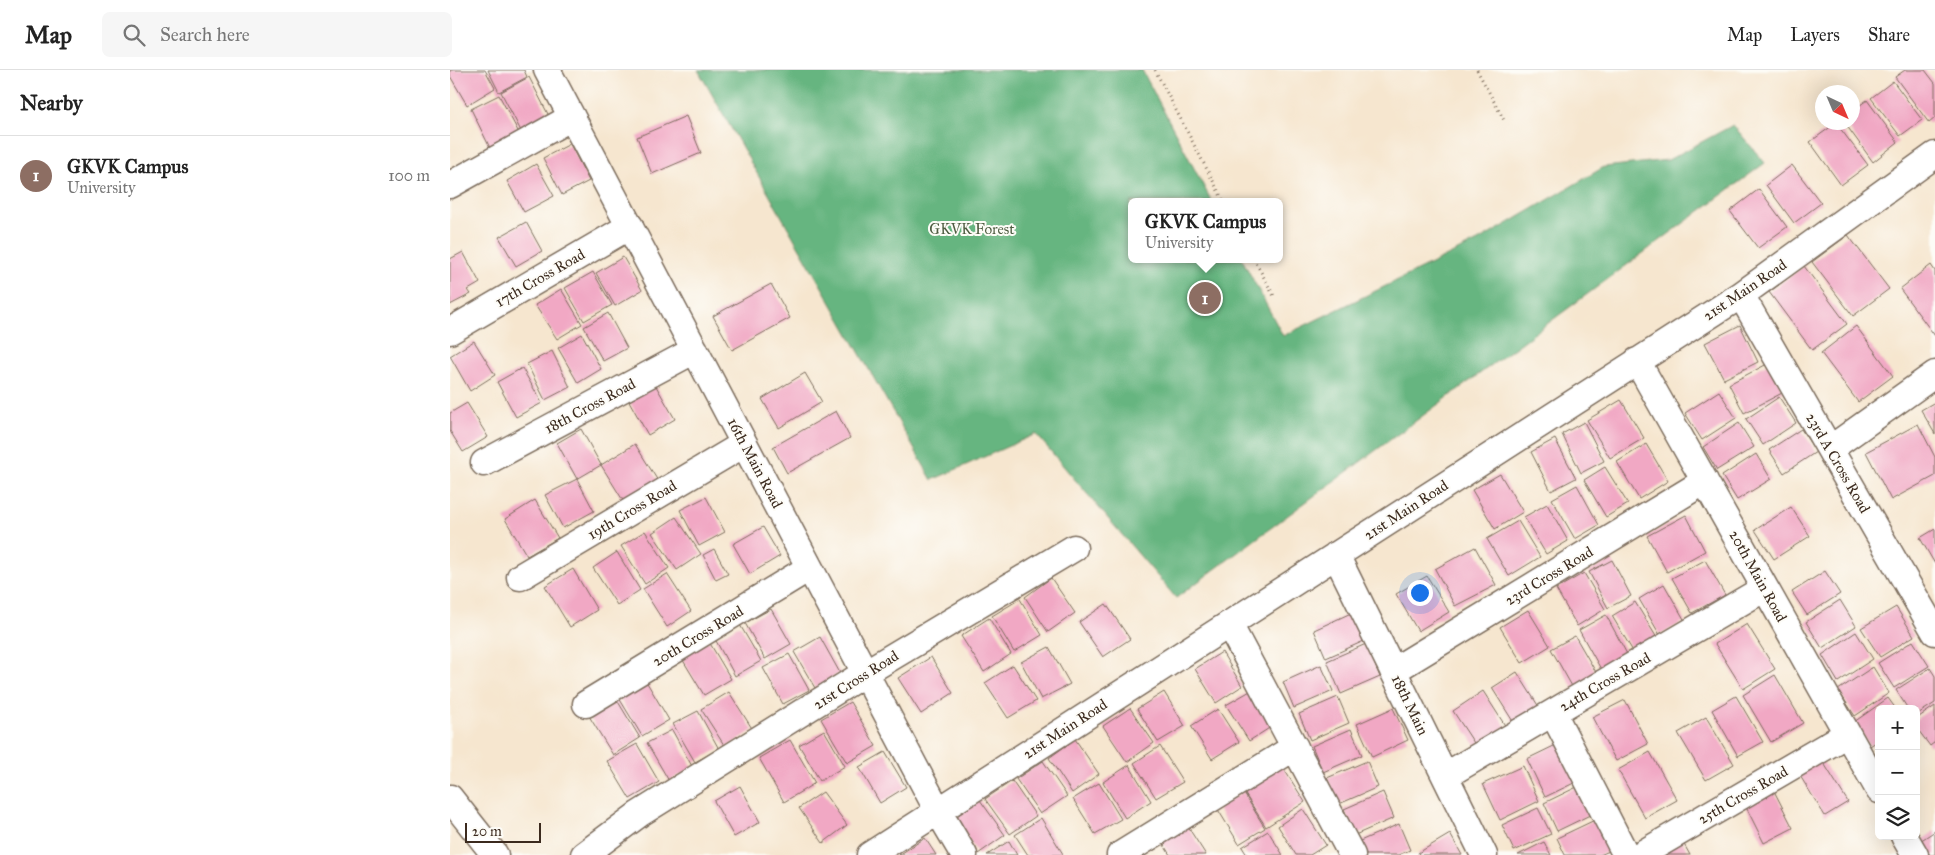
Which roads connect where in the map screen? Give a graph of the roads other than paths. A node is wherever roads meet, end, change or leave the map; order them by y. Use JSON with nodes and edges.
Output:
{"nodes":[{"id":1,"x":547,"y":70,"type":"edge"},
{"id":2,"x":572,"y":117,"type":"junction"},
{"id":3,"x":1935,"y":156,"type":"edge"},
{"id":4,"x":450,"y":185,"type":"edge"},
{"id":5,"x":630,"y":226,"type":"junction"},
{"id":6,"x":1741,"y":294,"type":"junction"},
{"id":7,"x":450,"y":331,"type":"edge"},
{"id":8,"x":695,"y":350,"type":"junction"},
{"id":9,"x":1637,"y":361,"type":"junction"},
{"id":10,"x":1935,"y":374,"type":"edge"},
{"id":11,"x":744,"y":444,"type":"junction"},
{"id":12,"x":1830,"y":449,"type":"junction"},
{"id":13,"x":484,"y":463,"type":"dead end"},
{"id":14,"x":1705,"y":481,"type":"junction"},
{"id":15,"x":1074,"y":548,"type":"dead end"},
{"id":16,"x":1336,"y":555,"type":"junction"},
{"id":17,"x":810,"y":568,"type":"junction"},
{"id":18,"x":520,"y":577,"type":"dead end"},
{"id":19,"x":1765,"y":588,"type":"junction"},
{"id":20,"x":1229,"y":624,"type":"junction"},
{"id":21,"x":1935,"y":632,"type":"edge"},
{"id":22,"x":1392,"y":671,"type":"junction"},
{"id":23,"x":865,"y":673,"type":"junction"},
{"id":24,"x":586,"y":704,"type":"dead end"},
{"id":25,"x":1553,"y":713,"type":"junction"},
{"id":26,"x":1847,"y":734,"type":"junction"},
{"id":27,"x":1295,"y":747,"type":"junction"},
{"id":28,"x":1445,"y":776,"type":"junction"},
{"id":29,"x":1875,"y":783,"type":"edge"},
{"id":30,"x":450,"y":798,"type":"edge"},
{"id":31,"x":938,"y":811,"type":"junction"},
{"id":32,"x":1906,"y":840,"type":"edge"},
{"id":33,"x":1351,"y":854,"type":"edge"},
{"id":34,"x":495,"y":855,"type":"edge"},
{"id":35,"x":584,"y":855,"type":"edge"},
{"id":36,"x":870,"y":855,"type":"edge"},
{"id":37,"x":964,"y":855,"type":"edge"},
{"id":38,"x":1120,"y":855,"type":"edge"},
{"id":39,"x":1484,"y":855,"type":"edge"},
{"id":40,"x":1626,"y":855,"type":"edge"},
{"id":41,"x":1640,"y":855,"type":"edge"},
{"id":42,"x":1915,"y":855,"type":"edge"}],
"edges":[{"from":1,"to":2,"type":"street","name":"16th Main Road"},
{"from":2,"to":4,"type":"street"},
{"from":2,"to":5,"type":"street","name":"16th Main Road"},
{"from":3,"to":6,"type":"street","name":"21st Main Road"},
{"from":5,"to":7,"type":"street","name":"17th Cross Road"},
{"from":5,"to":8,"type":"street","name":"16th Main Road"},
{"from":6,"to":9,"type":"street","name":"21st Main Road"},
{"from":6,"to":12,"type":"street","name":"23rd A Cross Road"},
{"from":8,"to":11,"type":"street","name":"16th Main Road"},
{"from":8,"to":13,"type":"street","name":"18th Cross Road"},
{"from":9,"to":14,"type":"street","name":"20th Main Road"},
{"from":9,"to":16,"type":"street","name":"21st Main Road"},
{"from":10,"to":12,"type":"street"},
{"from":11,"to":17,"type":"street","name":"16th Main Road"},
{"from":11,"to":18,"type":"street","name":"19th Cross Road"},
{"from":12,"to":21,"type":"street","name":"23rd A Cross Road"},
{"from":14,"to":19,"type":"street","name":"20th Main Road"},
{"from":14,"to":22,"type":"street","name":"23rd Cross Road"},
{"from":15,"to":23,"type":"street","name":"21st Cross Road"},
{"from":16,"to":20,"type":"street","name":"21st Main Road"},
{"from":16,"to":22,"type":"street","name":"18th Main"},
{"from":17,"to":23,"type":"street","name":"16th Main Road"},
{"from":17,"to":24,"type":"street","name":"20th Cross Road"},
{"from":19,"to":25,"type":"street","name":"24th Cross Road"},
{"from":19,"to":26,"type":"street","name":"20th Main Road"},
{"from":20,"to":27,"type":"street"},
{"from":20,"to":31,"type":"street","name":"21st Main Road"},
{"from":22,"to":28,"type":"street","name":"18th Main"},
{"from":23,"to":31,"type":"street","name":"16th Main Road"},
{"from":23,"to":35,"type":"street","name":"21st Cross Road"},
{"from":25,"to":28,"type":"street","name":"24th Cross Road"},
{"from":25,"to":40,"type":"street"},
{"from":26,"to":29,"type":"street","name":"20th Main Road"},
{"from":26,"to":41,"type":"street","name":"25th Cross Road"},
{"from":27,"to":33,"type":"street"},
{"from":27,"to":38,"type":"street"},
{"from":28,"to":39,"type":"street","name":"18th Main"},
{"from":30,"to":34,"type":"street"},
{"from":31,"to":36,"type":"street","name":"21st Main Road"},
{"from":31,"to":37,"type":"street","name":"16th Main Road"},
{"from":32,"to":42,"type":"street"}]}
